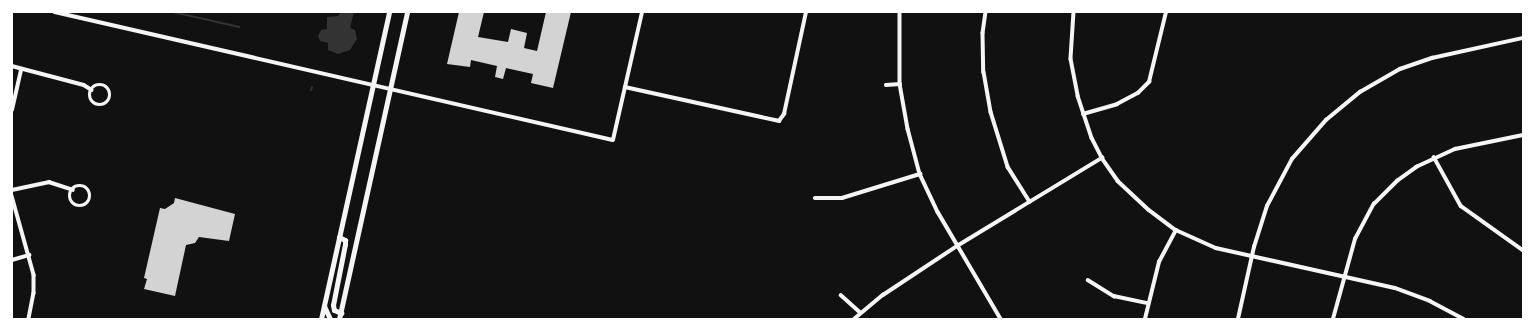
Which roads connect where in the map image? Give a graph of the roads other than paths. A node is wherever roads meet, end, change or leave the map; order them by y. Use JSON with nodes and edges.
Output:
{"nodes":[{"id":1,"x":55,"y":12,"type":"edge"},
{"id":2,"x":390,"y":12,"type":"edge"},
{"id":3,"x":407,"y":12,"type":"edge"},
{"id":4,"x":642,"y":12,"type":"edge"},
{"id":5,"x":806,"y":12,"type":"edge"},
{"id":6,"x":900,"y":12,"type":"edge"},
{"id":7,"x":986,"y":12,"type":"edge"},
{"id":8,"x":1074,"y":12,"type":"edge"},
{"id":9,"x":1166,"y":12,"type":"edge"},
{"id":10,"x":65,"y":13,"type":"edge"},
{"id":11,"x":1523,"y":38,"type":"edge"},
{"id":12,"x":12,"y":66,"type":"edge"},
{"id":13,"x":21,"y":70,"type":"junction"},
{"id":14,"x":900,"y":84,"type":"junction"},
{"id":15,"x":374,"y":85,"type":"junction"},
{"id":16,"x":886,"y":85,"type":"dead end"},
{"id":17,"x":625,"y":87,"type":"junction"},
{"id":18,"x":390,"y":89,"type":"junction"},
{"id":19,"x":92,"y":90,"type":"junction"},
{"id":20,"x":12,"y":110,"type":"edge"},
{"id":21,"x":1083,"y":114,"type":"junction"},
{"id":22,"x":1523,"y":135,"type":"edge"},
{"id":23,"x":1434,"y":157,"type":"junction"},
{"id":24,"x":1102,"y":158,"type":"junction"},
{"id":25,"x":920,"y":174,"type":"junction"},
{"id":26,"x":12,"y":190,"type":"edge"},
{"id":27,"x":72,"y":190,"type":"junction"},
{"id":28,"x":12,"y":196,"type":"edge"},
{"id":29,"x":815,"y":198,"type":"dead end"},
{"id":30,"x":1030,"y":202,"type":"junction"},
{"id":31,"x":1176,"y":230,"type":"junction"},
{"id":32,"x":340,"y":237,"type":"junction"},
{"id":33,"x":957,"y":246,"type":"junction"},
{"id":34,"x":1523,"y":250,"type":"edge"},
{"id":35,"x":29,"y":255,"type":"junction"},
{"id":36,"x":1252,"y":257,"type":"junction"},
{"id":37,"x":12,"y":260,"type":"edge"},
{"id":38,"x":1343,"y":278,"type":"junction"},
{"id":39,"x":1088,"y":280,"type":"dead end"},
{"id":40,"x":841,"y":295,"type":"dead end"},
{"id":41,"x":1148,"y":303,"type":"junction"},
{"id":42,"x":324,"y":306,"type":"junction"},
{"id":43,"x":341,"y":312,"type":"junction"},
{"id":44,"x":860,"y":312,"type":"junction"},
{"id":45,"x":29,"y":319,"type":"edge"},
{"id":46,"x":321,"y":319,"type":"edge"},
{"id":47,"x":330,"y":319,"type":"edge"},
{"id":48,"x":339,"y":319,"type":"edge"},
{"id":49,"x":854,"y":319,"type":"edge"},
{"id":50,"x":1001,"y":319,"type":"edge"},
{"id":51,"x":1145,"y":319,"type":"edge"},
{"id":52,"x":1238,"y":319,"type":"edge"},
{"id":53,"x":1333,"y":319,"type":"edge"},
{"id":54,"x":1464,"y":319,"type":"edge"}],
"edges":[{"from":1,"to":10,"type":"street"},
{"from":2,"to":15,"type":"main road"},
{"from":3,"to":18,"type":"main road"},
{"from":4,"to":17,"type":"street"},
{"from":5,"to":17,"type":"street"},
{"from":6,"to":14,"type":"street"},
{"from":7,"to":30,"type":"street"},
{"from":8,"to":21,"type":"street"},
{"from":9,"to":21,"type":"street"},
{"from":10,"to":15,"type":"street"},
{"from":11,"to":36,"type":"street"},
{"from":12,"to":13,"type":"street"},
{"from":13,"to":19,"type":"street"},
{"from":13,"to":20,"type":"street"},
{"from":14,"to":16,"type":"street"},
{"from":14,"to":25,"type":"street"},
{"from":15,"to":18,"type":"street"},
{"from":15,"to":32,"type":"main road"},
{"from":17,"to":18,"type":"street"},
{"from":18,"to":43,"type":"main road"},
{"from":19,"to":19,"type":"street"},
{"from":21,"to":24,"type":"street"},
{"from":22,"to":23,"type":"street"},
{"from":23,"to":34,"type":"street"},
{"from":23,"to":38,"type":"street"},
{"from":24,"to":30,"type":"street"},
{"from":24,"to":31,"type":"street"},
{"from":25,"to":29,"type":"street"},
{"from":25,"to":33,"type":"street"},
{"from":26,"to":27,"type":"street"},
{"from":27,"to":27,"type":"street"},
{"from":28,"to":35,"type":"street"},
{"from":30,"to":33,"type":"street"},
{"from":31,"to":36,"type":"street"},
{"from":31,"to":41,"type":"street"},
{"from":32,"to":42,"type":"main road"},
{"from":32,"to":43,"type":"main road"},
{"from":33,"to":44,"type":"street"},
{"from":33,"to":50,"type":"street"},
{"from":35,"to":37,"type":"street"},
{"from":35,"to":45,"type":"street"},
{"from":36,"to":38,"type":"street"},
{"from":36,"to":52,"type":"street"},
{"from":38,"to":53,"type":"street"},
{"from":38,"to":54,"type":"street"},
{"from":39,"to":41,"type":"street"},
{"from":40,"to":44,"type":"street"},
{"from":41,"to":51,"type":"street"},
{"from":42,"to":46,"type":"main road"},
{"from":42,"to":47,"type":"main road"},
{"from":43,"to":48,"type":"main road"},
{"from":44,"to":49,"type":"street"}]}
